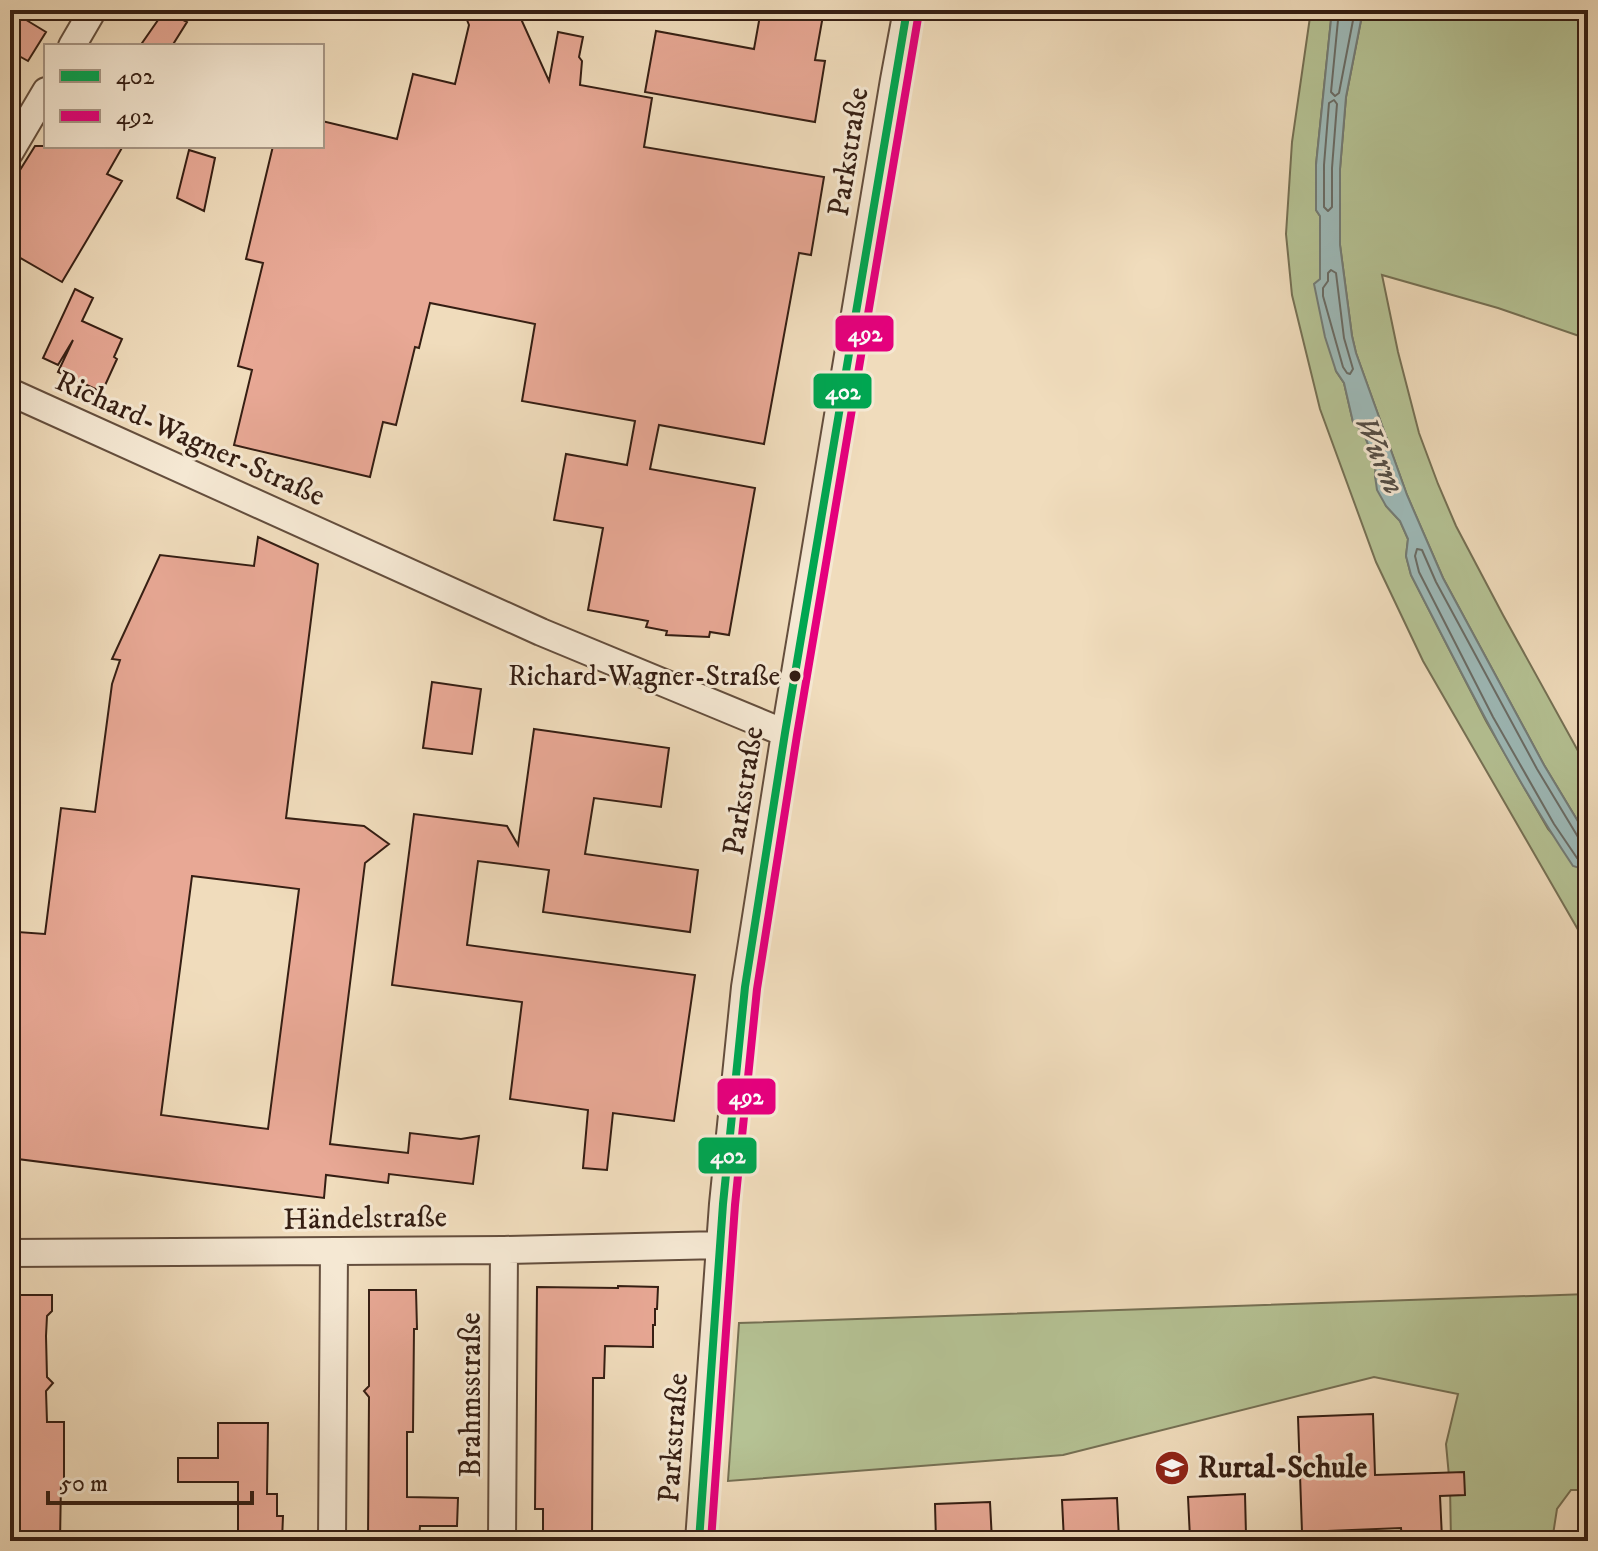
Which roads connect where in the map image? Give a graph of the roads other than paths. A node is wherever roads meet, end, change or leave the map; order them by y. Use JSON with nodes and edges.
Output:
{"nodes":[{"id":1,"x":93,"y":10,"type":"edge"},
{"id":2,"x":907,"y":10,"type":"edge"},
{"id":3,"x":73,"y":44,"type":"edge"},
{"id":4,"x":44,"y":94,"type":"edge"},
{"id":5,"x":10,"y":152,"type":"edge"},
{"id":6,"x":10,"y":392,"type":"edge"},
{"id":7,"x":785,"y":733,"type":"junction"},
{"id":8,"x":721,"y":1245,"type":"junction"},
{"id":9,"x":504,"y":1250,"type":"junction"},
{"id":10,"x":334,"y":1251,"type":"junction"},
{"id":11,"x":10,"y":1253,"type":"edge"},
{"id":12,"x":332,"y":1541,"type":"edge"},
{"id":13,"x":502,"y":1541,"type":"edge"},
{"id":14,"x":699,"y":1541,"type":"edge"}],
"edges":[{"from":1,"to":3,"type":"street"},
{"from":2,"to":7,"type":"street","name":"Parkstraße"},
{"from":4,"to":5,"type":"street"},
{"from":6,"to":7,"type":"street","name":"Richard-Wagner-Straße"},
{"from":7,"to":8,"type":"street","name":"Parkstraße"},
{"from":8,"to":9,"type":"street","name":"Händelstraße"},
{"from":8,"to":14,"type":"street","name":"Parkstraße"},
{"from":9,"to":10,"type":"street","name":"Händelstraße"},
{"from":9,"to":13,"type":"street","name":"Brahmsstraße"},
{"from":10,"to":11,"type":"street","name":"Händelstraße"},
{"from":10,"to":12,"type":"street"}]}
